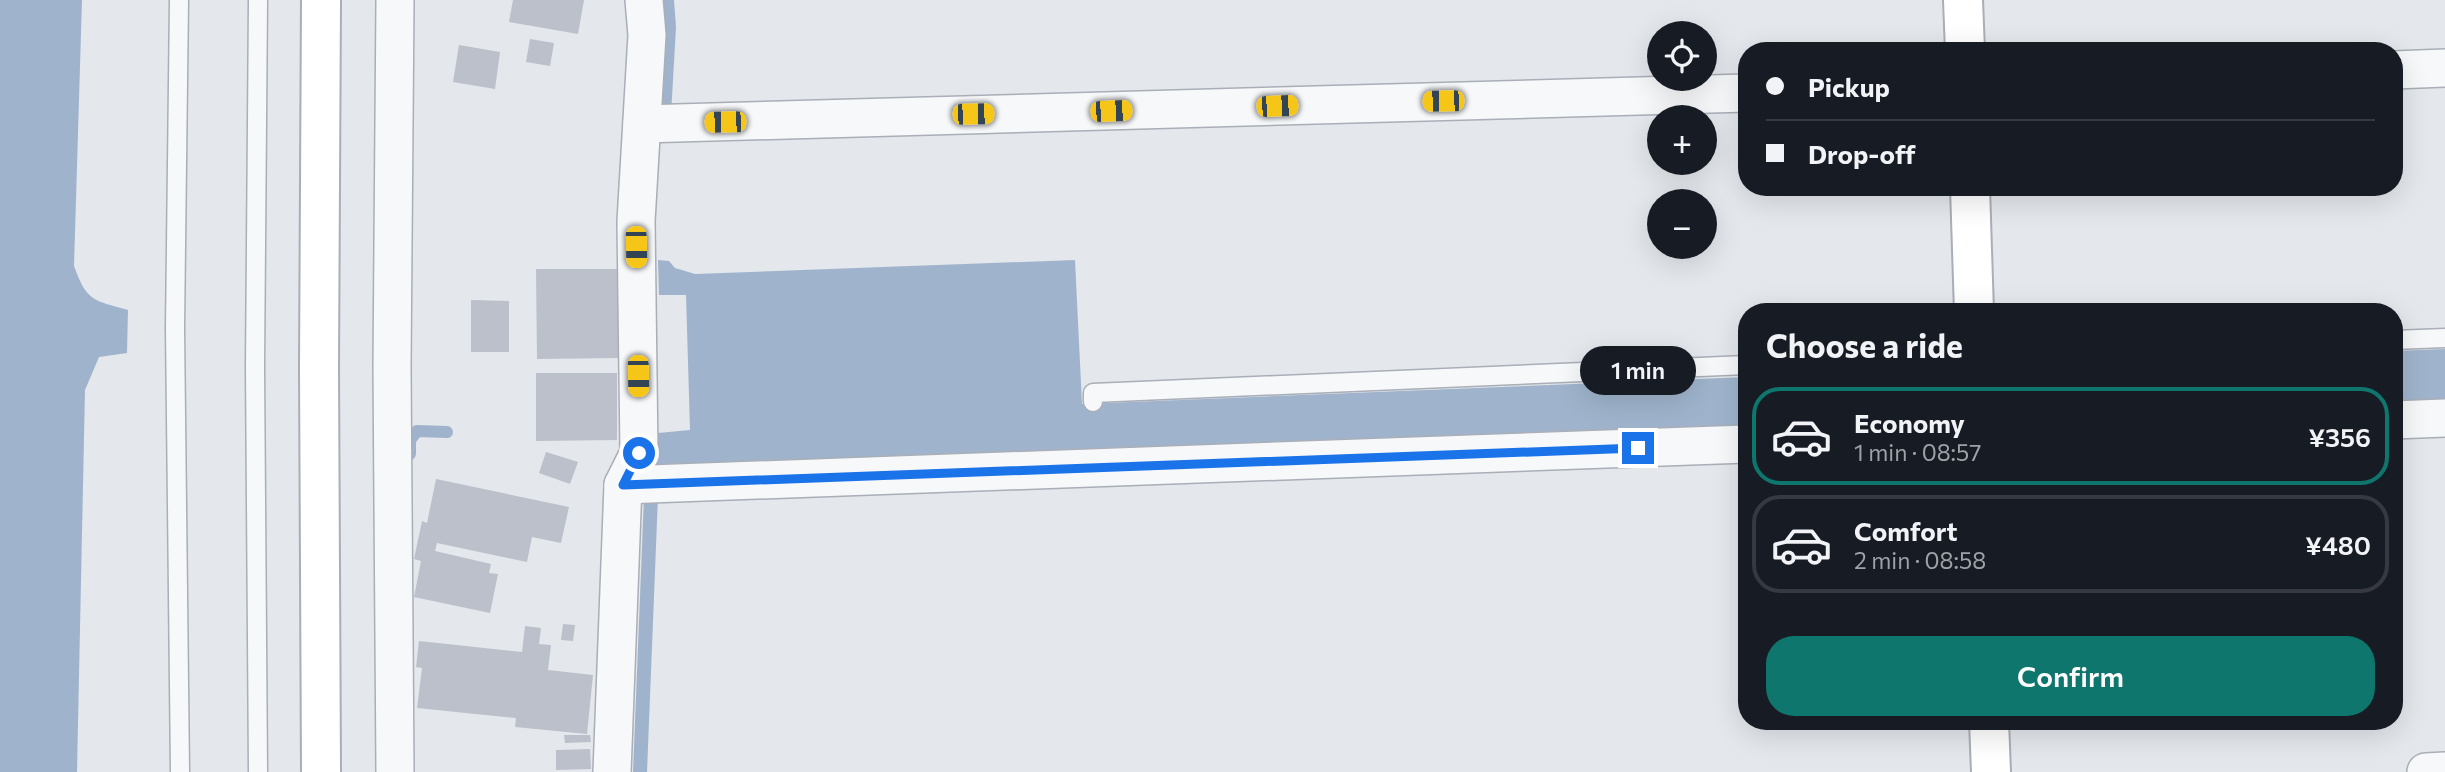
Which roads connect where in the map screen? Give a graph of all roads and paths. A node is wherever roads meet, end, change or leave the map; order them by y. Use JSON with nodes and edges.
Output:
{"nodes":[{"id":1,"x":179,"y":0,"type":"edge"},
{"id":2,"x":258,"y":0,"type":"edge"},
{"id":3,"x":321,"y":0,"type":"edge"},
{"id":4,"x":395,"y":0,"type":"edge"},
{"id":5,"x":643,"y":0,"type":"edge"},
{"id":6,"x":1963,"y":0,"type":"edge"},
{"id":7,"x":1965,"y":42,"type":"edge"},
{"id":8,"x":2445,"y":68,"type":"edge"},
{"id":9,"x":2403,"y":70,"type":"edge"},
{"id":10,"x":1738,"y":93,"type":"edge"},
{"id":11,"x":642,"y":124,"type":"junction"},
{"id":12,"x":1970,"y":196,"type":"edge"},
{"id":13,"x":1974,"y":303,"type":"edge"},
{"id":14,"x":2445,"y":338,"type":"edge"},
{"id":15,"x":2403,"y":340,"type":"edge"},
{"id":16,"x":1738,"y":365,"type":"edge"},
{"id":17,"x":1093,"y":402,"type":"dead end"},
{"id":18,"x":2445,"y":418,"type":"edge"},
{"id":19,"x":2403,"y":420,"type":"edge"},
{"id":20,"x":1738,"y":444,"type":"edge"},
{"id":21,"x":641,"y":484,"type":"junction"},
{"id":22,"x":1989,"y":730,"type":"edge"},
{"id":23,"x":2445,"y":771,"type":"edge"},
{"id":24,"x":180,"y":772,"type":"edge"},
{"id":25,"x":258,"y":772,"type":"edge"},
{"id":26,"x":321,"y":772,"type":"edge"},
{"id":27,"x":395,"y":772,"type":"edge"},
{"id":28,"x":612,"y":772,"type":"edge"},
{"id":29,"x":1991,"y":772,"type":"edge"},
{"id":30,"x":2426,"y":772,"type":"edge"}],
"edges":[{"from":1,"to":24,"type":"lane"},
{"from":2,"to":25,"type":"lane"},
{"from":3,"to":26,"type":"street"},
{"from":4,"to":27,"type":"street"},
{"from":5,"to":11,"type":"street"},
{"from":6,"to":7,"type":"street"},
{"from":8,"to":9,"type":"street"},
{"from":10,"to":11,"type":"street"},
{"from":11,"to":21,"type":"street"},
{"from":12,"to":13,"type":"street"},
{"from":14,"to":15,"type":"lane"},
{"from":16,"to":17,"type":"lane"},
{"from":18,"to":19,"type":"street"},
{"from":20,"to":21,"type":"street"},
{"from":21,"to":28,"type":"street"},
{"from":22,"to":29,"type":"street"},
{"from":23,"to":30,"type":"street"}]}
